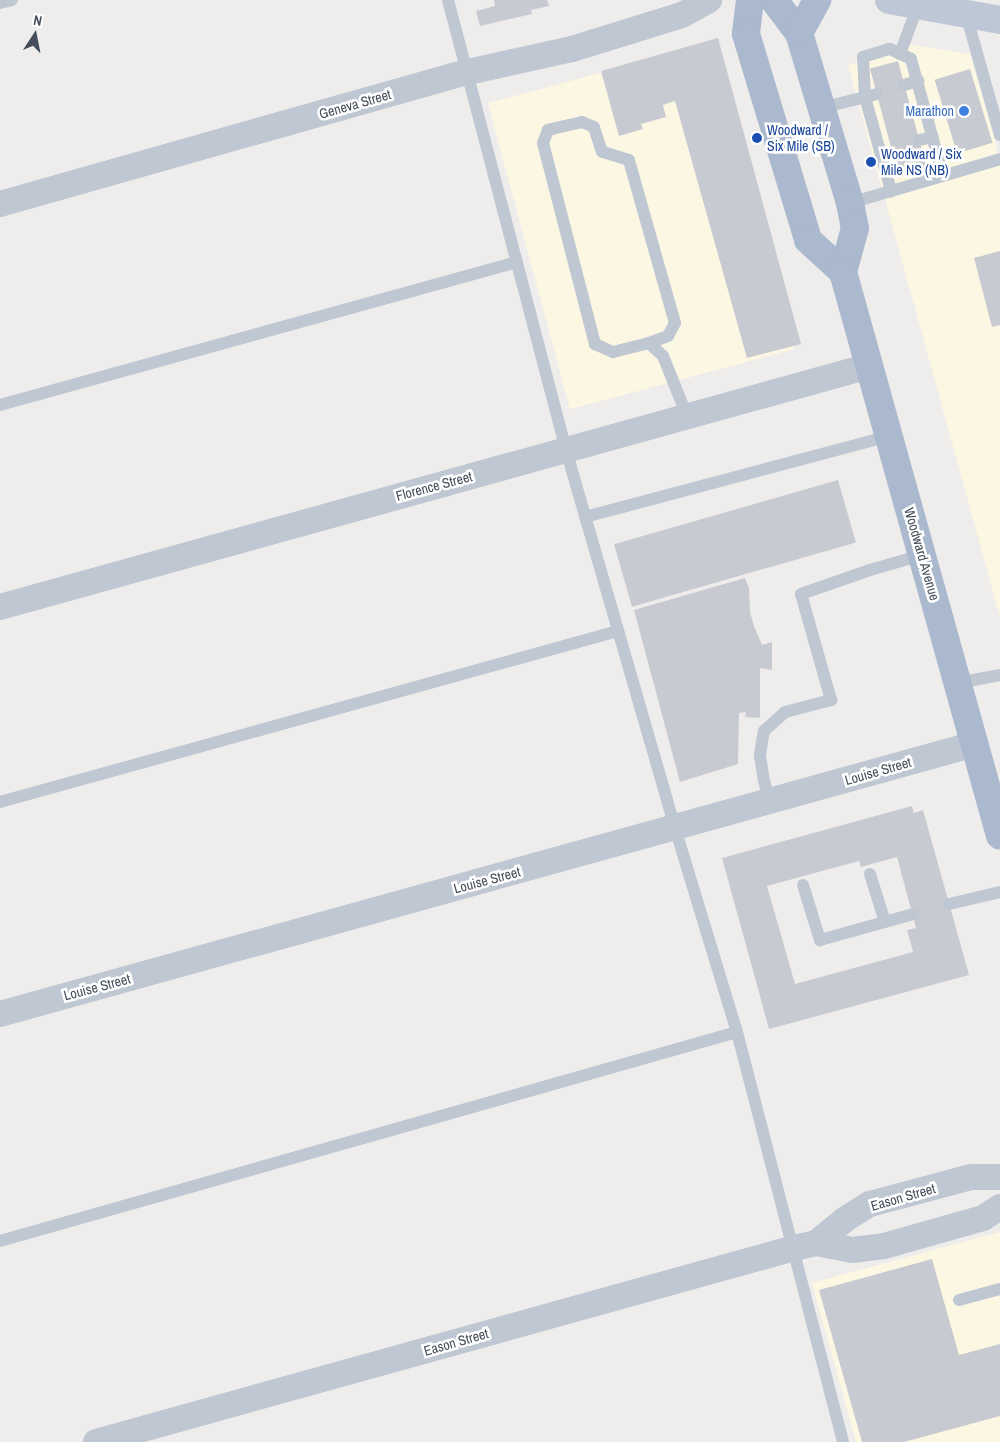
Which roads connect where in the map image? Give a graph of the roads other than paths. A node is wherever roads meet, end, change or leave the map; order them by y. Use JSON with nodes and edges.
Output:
{"nodes":[{"id":1,"x":12,"y":0,"type":"edge"},
{"id":2,"x":448,"y":0,"type":"edge"},
{"id":3,"x":709,"y":0,"type":"edge"},
{"id":4,"x":750,"y":0,"type":"edge"},
{"id":5,"x":774,"y":0,"type":"edge"},
{"id":6,"x":817,"y":0,"type":"edge"},
{"id":7,"x":889,"y":0,"type":"edge"},
{"id":8,"x":0,"y":4,"type":"edge"},
{"id":9,"x":918,"y":5,"type":"junction"},
{"id":10,"x":966,"y":14,"type":"junction"},
{"id":11,"x":1000,"y":20,"type":"edge"},
{"id":12,"x":799,"y":32,"type":"junction"},
{"id":13,"x":900,"y":54,"type":"junction"},
{"id":14,"x":468,"y":72,"type":"junction"},
{"id":15,"x":918,"y":81,"type":"junction"},
{"id":16,"x":904,"y":85,"type":"dead end"},
{"id":17,"x":871,"y":96,"type":"junction"},
{"id":18,"x":822,"y":108,"type":"junction"},
{"id":19,"x":925,"y":109,"type":"junction"},
{"id":20,"x":911,"y":112,"type":"dead end"},
{"id":21,"x":1000,"y":135,"type":"edge"},
{"id":22,"x":933,"y":136,"type":"junction"},
{"id":23,"x":919,"y":140,"type":"dead end"},
{"id":24,"x":1000,"y":160,"type":"edge"},
{"id":25,"x":943,"y":176,"type":"junction"},
{"id":26,"x":892,"y":191,"type":"junction"},
{"id":27,"x":850,"y":203,"type":"junction"},
{"id":28,"x":0,"y":204,"type":"edge"},
{"id":29,"x":517,"y":262,"type":"junction"},
{"id":30,"x":843,"y":272,"type":"junction"},
{"id":31,"x":648,"y":343,"type":"junction"},
{"id":32,"x":869,"y":366,"type":"junction"},
{"id":33,"x":0,"y":405,"type":"edge"},
{"id":34,"x":687,"y":416,"type":"junction"},
{"id":35,"x":889,"y":436,"type":"junction"},
{"id":36,"x":566,"y":450,"type":"junction"},
{"id":37,"x":585,"y":517,"type":"junction"},
{"id":38,"x":922,"y":555,"type":"junction"},
{"id":39,"x":0,"y":607,"type":"edge"},
{"id":40,"x":618,"y":630,"type":"junction"},
{"id":41,"x":1000,"y":675,"type":"edge"},
{"id":42,"x":957,"y":683,"type":"junction"},
{"id":43,"x":974,"y":744,"type":"junction"},
{"id":44,"x":0,"y":802,"type":"edge"},
{"id":45,"x":770,"y":802,"type":"junction"},
{"id":46,"x":675,"y":828,"type":"junction"},
{"id":47,"x":1000,"y":836,"type":"edge"},
{"id":48,"x":870,"y":874,"type":"dead end"},
{"id":49,"x":803,"y":885,"type":"dead end"},
{"id":50,"x":1000,"y":892,"type":"edge"},
{"id":51,"x":949,"y":904,"type":"dead end"},
{"id":52,"x":913,"y":914,"type":"dead end"},
{"id":53,"x":885,"y":922,"type":"junction"},
{"id":54,"x":0,"y":1014,"type":"edge"},
{"id":55,"x":737,"y":1032,"type":"junction"},
{"id":56,"x":1000,"y":1177,"type":"edge"},
{"id":57,"x":1000,"y":1207,"type":"edge"},
{"id":58,"x":0,"y":1242,"type":"edge"},
{"id":59,"x":805,"y":1245,"type":"junction"},
{"id":60,"x":1000,"y":1289,"type":"edge"},
{"id":61,"x":959,"y":1300,"type":"dead end"},
{"id":62,"x":96,"y":1442,"type":"edge"},
{"id":63,"x":843,"y":1442,"type":"edge"}],
"edges":[{"from":1,"to":8,"type":"lane"},
{"from":2,"to":14,"type":"lane"},
{"from":3,"to":14,"type":"street","name":"Geneva Street"},
{"from":4,"to":30,"type":"main road"},
{"from":5,"to":12,"type":"main road"},
{"from":6,"to":12,"type":"main road"},
{"from":7,"to":9,"type":"main road"},
{"from":9,"to":10,"type":"main road"},
{"from":9,"to":13,"type":"lane"},
{"from":10,"to":11,"type":"main road"},
{"from":10,"to":21,"type":"lane"},
{"from":12,"to":18,"type":"main road"},
{"from":13,"to":15,"type":"lane"},
{"from":13,"to":17,"type":"lane"},
{"from":14,"to":28,"type":"street","name":"Geneva Street"},
{"from":14,"to":29,"type":"lane"},
{"from":15,"to":16,"type":"lane"},
{"from":15,"to":19,"type":"lane"},
{"from":17,"to":18,"type":"lane"},
{"from":17,"to":26,"type":"lane"},
{"from":18,"to":27,"type":"main road"},
{"from":19,"to":20,"type":"lane"},
{"from":19,"to":22,"type":"lane"},
{"from":22,"to":23,"type":"lane"},
{"from":22,"to":25,"type":"lane"},
{"from":24,"to":25,"type":"lane"},
{"from":25,"to":26,"type":"lane"},
{"from":26,"to":27,"type":"lane"},
{"from":27,"to":30,"type":"main road"},
{"from":29,"to":33,"type":"lane"},
{"from":29,"to":36,"type":"lane"},
{"from":30,"to":32,"type":"main road","name":"Woodward Avenue"},
{"from":31,"to":31,"type":"lane"},
{"from":31,"to":34,"type":"lane"},
{"from":32,"to":34,"type":"street","name":"Florence Street"},
{"from":32,"to":35,"type":"main road","name":"Woodward Avenue"},
{"from":34,"to":36,"type":"street","name":"Florence Street"},
{"from":35,"to":37,"type":"lane"},
{"from":35,"to":38,"type":"main road","name":"Woodward Avenue"},
{"from":36,"to":37,"type":"lane"},
{"from":36,"to":39,"type":"street","name":"Florence Street"},
{"from":37,"to":40,"type":"lane"},
{"from":38,"to":42,"type":"main road","name":"Woodward Avenue"},
{"from":38,"to":45,"type":"lane"},
{"from":40,"to":44,"type":"lane"},
{"from":40,"to":46,"type":"lane"},
{"from":41,"to":42,"type":"lane"},
{"from":42,"to":43,"type":"main road","name":"Woodward Avenue"},
{"from":43,"to":45,"type":"street","name":"Louise Street"},
{"from":43,"to":47,"type":"main road","name":"Woodward Avenue"},
{"from":45,"to":46,"type":"street","name":"Louise Street"},
{"from":46,"to":54,"type":"street","name":"Louise Street"},
{"from":46,"to":55,"type":"lane"},
{"from":48,"to":53,"type":"lane"},
{"from":49,"to":53,"type":"lane"},
{"from":50,"to":51,"type":"lane"},
{"from":52,"to":53,"type":"lane"},
{"from":55,"to":58,"type":"lane"},
{"from":55,"to":59,"type":"lane"},
{"from":56,"to":59,"type":"street","name":"Eason Street"},
{"from":57,"to":59,"type":"street","name":"Eason Street"},
{"from":59,"to":62,"type":"street","name":"Eason Street"},
{"from":59,"to":63,"type":"lane"},
{"from":60,"to":61,"type":"lane"}]}
